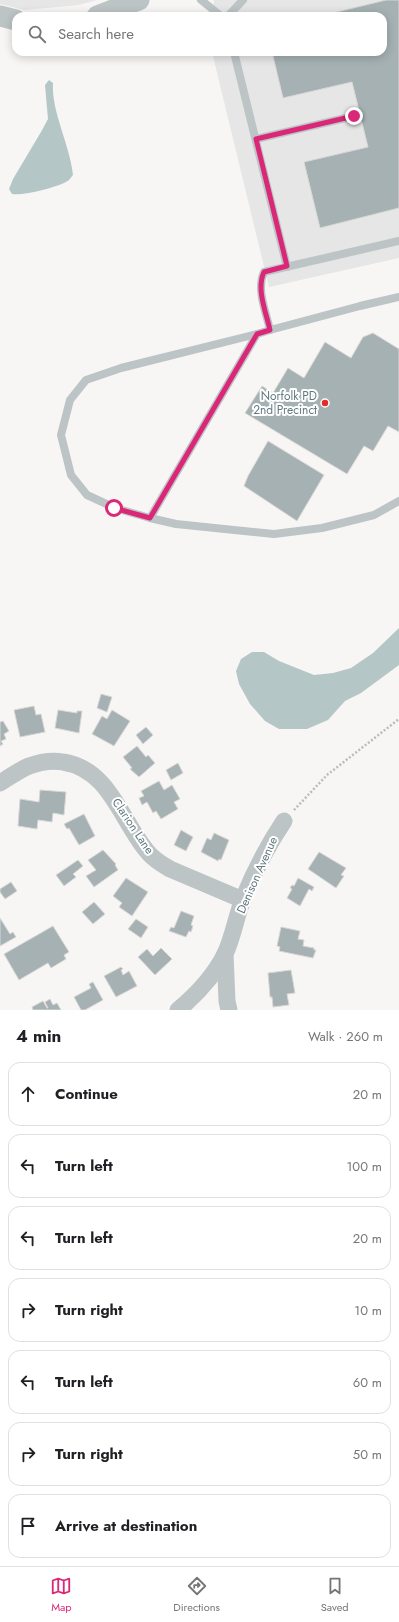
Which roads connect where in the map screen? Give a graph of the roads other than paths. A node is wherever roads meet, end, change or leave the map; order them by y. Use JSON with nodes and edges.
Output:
{"nodes":[{"id":1,"x":139,"y":0,"type":"edge"},
{"id":2,"x":201,"y":0,"type":"edge"},
{"id":3,"x":243,"y":0,"type":"edge"},
{"id":4,"x":108,"y":12,"type":"edge"},
{"id":5,"x":217,"y":12,"type":"edge"},
{"id":6,"x":232,"y":12,"type":"edge"},
{"id":7,"x":0,"y":16,"type":"edge"},
{"id":8,"x":12,"y":19,"type":"edge"},
{"id":9,"x":12,"y":26,"type":"edge"},
{"id":10,"x":0,"y":27,"type":"edge"},
{"id":11,"x":235,"y":56,"type":"edge"},
{"id":12,"x":354,"y":116,"type":"dead end"},
{"id":13,"x":256,"y":139,"type":"junction"},
{"id":14,"x":399,"y":241,"type":"edge"},
{"id":15,"x":287,"y":266,"type":"junction"},
{"id":16,"x":399,"y":297,"type":"edge"},
{"id":17,"x":270,"y":330,"type":"junction"},
{"id":18,"x":257,"y":334,"type":"junction"},
{"id":19,"x":399,"y":501,"type":"edge"},
{"id":20,"x":150,"y":518,"type":"junction"},
{"id":21,"x":0,"y":783,"type":"edge"},
{"id":22,"x":284,"y":821,"type":"road end"},
{"id":23,"x":243,"y":900,"type":"junction"},
{"id":24,"x":225,"y":954,"type":"junction"},
{"id":25,"x":178,"y":1010,"type":"edge"},
{"id":26,"x":230,"y":1010,"type":"edge"}],
"edges":[{"from":1,"to":4,"type":"street"},
{"from":2,"to":5,"type":"lane"},
{"from":3,"to":6,"type":"lane"},
{"from":7,"to":8,"type":"street"},
{"from":9,"to":10,"type":"street"},
{"from":11,"to":13,"type":"lane"},
{"from":12,"to":13,"type":"lane"},
{"from":13,"to":15,"type":"lane"},
{"from":14,"to":15,"type":"lane"},
{"from":15,"to":17,"type":"lane"},
{"from":16,"to":17,"type":"lane"},
{"from":17,"to":18,"type":"lane"},
{"from":18,"to":20,"type":"lane"},
{"from":18,"to":20,"type":"lane"},
{"from":19,"to":20,"type":"lane"},
{"from":21,"to":23,"type":"street","name":"Clarion Lane"},
{"from":22,"to":23,"type":"street","name":"Denison Avenue"},
{"from":23,"to":24,"type":"street","name":"Denison Avenue"},
{"from":24,"to":25,"type":"street","name":"Denison Avenue"},
{"from":24,"to":26,"type":"street","name":"Denison Avenue"}]}
